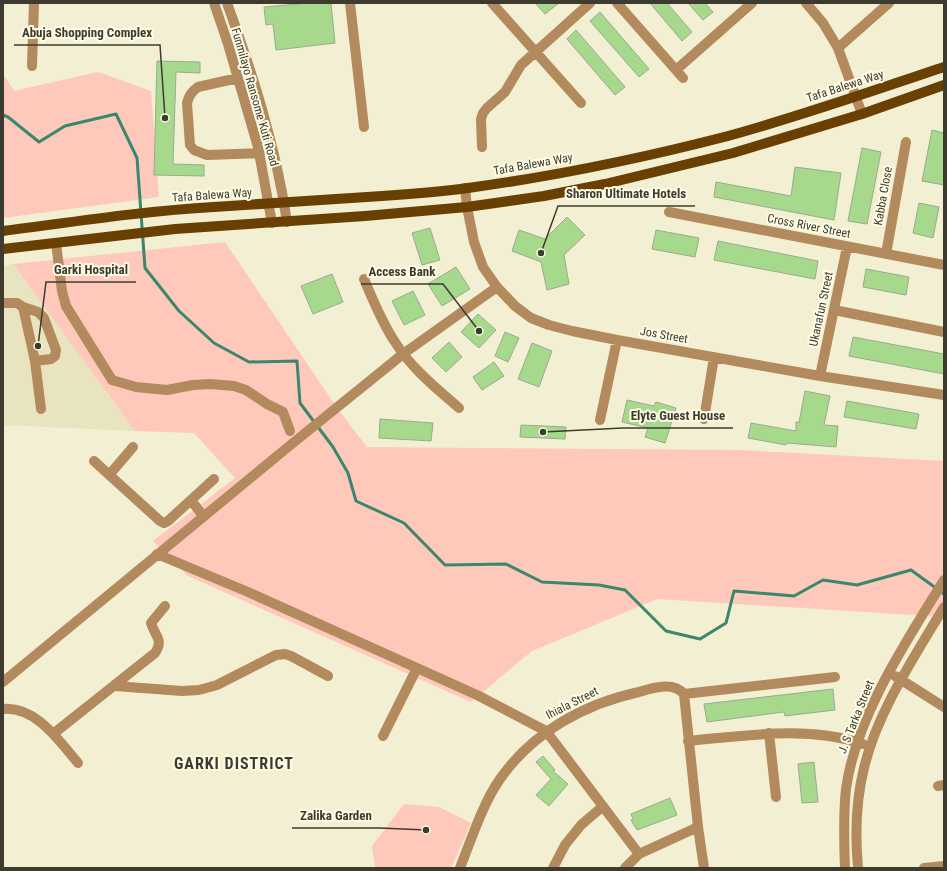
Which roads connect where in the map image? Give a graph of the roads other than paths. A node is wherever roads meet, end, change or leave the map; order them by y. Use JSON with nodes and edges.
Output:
{"nodes":[{"id":1,"x":34,"y":3,"type":"edge"},
{"id":2,"x":214,"y":3,"type":"edge"},
{"id":3,"x":227,"y":3,"type":"edge"},
{"id":4,"x":350,"y":3,"type":"edge"},
{"id":5,"x":492,"y":3,"type":"edge"},
{"id":6,"x":590,"y":3,"type":"edge"},
{"id":7,"x":617,"y":3,"type":"edge"},
{"id":8,"x":752,"y":3,"type":"edge"},
{"id":9,"x":806,"y":3,"type":"edge"},
{"id":10,"x":889,"y":3,"type":"edge"},
{"id":11,"x":838,"y":48,"type":"junction"},
{"id":12,"x":535,"y":52,"type":"junction"},
{"id":13,"x":32,"y":66,"type":"dead end"},
{"id":14,"x":944,"y":67,"type":"edge"},
{"id":15,"x":676,"y":70,"type":"junction"},
{"id":16,"x":238,"y":78,"type":"junction"},
{"id":17,"x":683,"y":78,"type":"dead end"},
{"id":18,"x":944,"y":85,"type":"edge"},
{"id":19,"x":856,"y":96,"type":"junction"},
{"id":20,"x":581,"y":103,"type":"dead end"},
{"id":21,"x":862,"y":114,"type":"junction"},
{"id":22,"x":364,"y":127,"type":"dead end"},
{"id":23,"x":906,"y":142,"type":"dead end"},
{"id":24,"x":482,"y":147,"type":"dead end"},
{"id":25,"x":260,"y":153,"type":"junction"},
{"id":26,"x":466,"y":188,"type":"junction"},
{"id":27,"x":284,"y":203,"type":"junction"},
{"id":28,"x":269,"y":204,"type":"junction"},
{"id":29,"x":467,"y":207,"type":"junction"},
{"id":30,"x":669,"y":212,"type":"dead end"},
{"id":31,"x":287,"y":222,"type":"junction"},
{"id":32,"x":272,"y":223,"type":"junction"},
{"id":33,"x":3,"y":231,"type":"edge"},
{"id":34,"x":56,"y":243,"type":"junction"},
{"id":35,"x":847,"y":247,"type":"junction"},
{"id":36,"x":3,"y":249,"type":"edge"},
{"id":37,"x":886,"y":254,"type":"junction"},
{"id":38,"x":944,"y":265,"type":"edge"},
{"id":39,"x":364,"y":279,"type":"dead end"},
{"id":40,"x":497,"y":287,"type":"junction"},
{"id":41,"x":3,"y":303,"type":"edge"},
{"id":42,"x":23,"y":307,"type":"junction"},
{"id":43,"x":834,"y":310,"type":"junction"},
{"id":44,"x":944,"y":332,"type":"edge"},
{"id":45,"x":617,"y":340,"type":"junction"},
{"id":46,"x":403,"y":354,"type":"junction"},
{"id":47,"x":714,"y":357,"type":"junction"},
{"id":48,"x":34,"y":361,"type":"junction"},
{"id":49,"x":820,"y":376,"type":"junction"},
{"id":50,"x":944,"y":395,"type":"edge"},
{"id":51,"x":459,"y":408,"type":"dead end"},
{"id":52,"x":41,"y":409,"type":"dead end"},
{"id":53,"x":704,"y":419,"type":"dead end"},
{"id":54,"x":600,"y":420,"type":"dead end"},
{"id":55,"x":290,"y":431,"type":"dead end"},
{"id":56,"x":133,"y":447,"type":"dead end"},
{"id":57,"x":94,"y":460,"type":"dead end"},
{"id":58,"x":110,"y":474,"type":"junction"},
{"id":59,"x":214,"y":479,"type":"dead end"},
{"id":60,"x":191,"y":500,"type":"junction"},
{"id":61,"x":203,"y":516,"type":"junction"},
{"id":62,"x":157,"y":554,"type":"junction"},
{"id":63,"x":944,"y":580,"type":"edge"},
{"id":64,"x":165,"y":606,"type":"dead end"},
{"id":65,"x":944,"y":607,"type":"edge"},
{"id":66,"x":417,"y":668,"type":"junction"},
{"id":67,"x":889,"y":672,"type":"junction"},
{"id":68,"x":328,"y":676,"type":"dead end"},
{"id":69,"x":835,"y":677,"type":"dead end"},
{"id":70,"x":901,"y":680,"type":"junction"},
{"id":71,"x":3,"y":682,"type":"edge"},
{"id":72,"x":114,"y":686,"type":"junction"},
{"id":73,"x":684,"y":694,"type":"junction"},
{"id":74,"x":944,"y":707,"type":"edge"},
{"id":75,"x":3,"y":709,"type":"edge"},
{"id":76,"x":546,"y":731,"type":"junction"},
{"id":77,"x":770,"y":733,"type":"junction"},
{"id":78,"x":53,"y":734,"type":"junction"},
{"id":79,"x":383,"y":736,"type":"dead end"},
{"id":80,"x":688,"y":741,"type":"junction"},
{"id":81,"x":858,"y":742,"type":"junction"},
{"id":82,"x":870,"y":746,"type":"junction"},
{"id":83,"x":78,"y":763,"type":"dead end"},
{"id":84,"x":776,"y":797,"type":"dead end"},
{"id":85,"x":602,"y":807,"type":"junction"},
{"id":86,"x":698,"y":827,"type":"junction"},
{"id":87,"x":639,"y":854,"type":"junction"},
{"id":88,"x":944,"y":866,"type":"edge"},
{"id":89,"x":460,"y":868,"type":"edge"},
{"id":90,"x":553,"y":868,"type":"edge"},
{"id":91,"x":625,"y":868,"type":"edge"},
{"id":92,"x":704,"y":868,"type":"edge"},
{"id":93,"x":845,"y":868,"type":"edge"},
{"id":94,"x":858,"y":868,"type":"edge"},
{"id":95,"x":924,"y":868,"type":"edge"}],
"edges":[{"from":1,"to":13,"type":"street"},
{"from":2,"to":16,"type":"street","name":"Funmilayo Ransome Kuti Road"},
{"from":3,"to":27,"type":"street","name":"Funmilayo Ransome Kuti Road"},
{"from":4,"to":22,"type":"street"},
{"from":5,"to":12,"type":"street"},
{"from":6,"to":12,"type":"street"},
{"from":7,"to":15,"type":"street"},
{"from":8,"to":15,"type":"street"},
{"from":9,"to":11,"type":"street"},
{"from":10,"to":11,"type":"street"},
{"from":11,"to":19,"type":"street"},
{"from":12,"to":20,"type":"street"},
{"from":12,"to":24,"type":"street"},
{"from":14,"to":19,"type":"main road","name":"Tafa Balewa Way"},
{"from":15,"to":17,"type":"street"},
{"from":16,"to":25,"type":"street","name":"Funmilayo Ransome Kuti Road"},
{"from":16,"to":25,"type":"street"},
{"from":18,"to":21,"type":"main road"},
{"from":19,"to":21,"type":"street"},
{"from":19,"to":26,"type":"main road","name":"Tafa Balewa Way"},
{"from":21,"to":29,"type":"main road"},
{"from":23,"to":37,"type":"street","name":"Kabba Close"},
{"from":25,"to":28,"type":"street","name":"Funmilayo Ransome Kuti Road"},
{"from":26,"to":27,"type":"main road","name":"Tafa Balewa Way"},
{"from":26,"to":29,"type":"street","name":"Jos Street"},
{"from":27,"to":28,"type":"main road","name":"Tafa Balewa Way"},
{"from":27,"to":31,"type":"street","name":"Funmilayo Ransome Kuti Road"},
{"from":28,"to":32,"type":"street","name":"Funmilayo Ransome Kuti Road"},
{"from":28,"to":33,"type":"main road","name":"Tafa Balewa Way"},
{"from":29,"to":31,"type":"main road"},
{"from":29,"to":40,"type":"street","name":"Jos Street"},
{"from":30,"to":35,"type":"street","name":"Cross River Street"},
{"from":31,"to":32,"type":"main road"},
{"from":32,"to":34,"type":"main road"},
{"from":34,"to":36,"type":"main road"},
{"from":34,"to":55,"type":"street"},
{"from":35,"to":37,"type":"street","name":"Cross River Street"},
{"from":35,"to":43,"type":"street","name":"Ukanafun Street"},
{"from":37,"to":38,"type":"street","name":"Cross River Street"},
{"from":39,"to":46,"type":"street"},
{"from":40,"to":45,"type":"street","name":"Jos Street"},
{"from":40,"to":46,"type":"street"},
{"from":41,"to":42,"type":"street"},
{"from":42,"to":48,"type":"street"},
{"from":42,"to":48,"type":"street"},
{"from":43,"to":44,"type":"street"},
{"from":43,"to":49,"type":"street","name":"Ukanafun Street"},
{"from":45,"to":47,"type":"street","name":"Jos Street"},
{"from":45,"to":54,"type":"street"},
{"from":46,"to":51,"type":"street"},
{"from":46,"to":61,"type":"street"},
{"from":47,"to":49,"type":"street","name":"Jos Street"},
{"from":47,"to":53,"type":"street"},
{"from":48,"to":52,"type":"street"},
{"from":49,"to":50,"type":"street","name":"Jos Street"},
{"from":56,"to":58,"type":"street"},
{"from":57,"to":58,"type":"street"},
{"from":58,"to":60,"type":"street"},
{"from":59,"to":60,"type":"street"},
{"from":60,"to":61,"type":"street"},
{"from":61,"to":62,"type":"street"},
{"from":62,"to":66,"type":"street"},
{"from":62,"to":71,"type":"street"},
{"from":63,"to":67,"type":"street","name":"J. S Tarka Street"},
{"from":64,"to":72,"type":"street"},
{"from":65,"to":70,"type":"street","name":"J. S Tarka Street"},
{"from":66,"to":76,"type":"street"},
{"from":66,"to":79,"type":"street"},
{"from":67,"to":70,"type":"street"},
{"from":67,"to":81,"type":"street","name":"J. S Tarka Street"},
{"from":68,"to":72,"type":"street"},
{"from":69,"to":73,"type":"street"},
{"from":70,"to":74,"type":"street"},
{"from":70,"to":82,"type":"street","name":"J. S Tarka Street"},
{"from":72,"to":78,"type":"street"},
{"from":73,"to":76,"type":"street","name":"Ihiala Street"},
{"from":73,"to":80,"type":"street"},
{"from":75,"to":78,"type":"street"},
{"from":76,"to":85,"type":"street"},
{"from":76,"to":89,"type":"street","name":"Ihiala Street"},
{"from":77,"to":80,"type":"street"},
{"from":77,"to":81,"type":"street"},
{"from":77,"to":84,"type":"street"},
{"from":78,"to":83,"type":"street"},
{"from":80,"to":86,"type":"street"},
{"from":81,"to":82,"type":"street"},
{"from":81,"to":93,"type":"street","name":"J. S Tarka Street"},
{"from":82,"to":94,"type":"street","name":"J. S Tarka Street"},
{"from":85,"to":87,"type":"street"},
{"from":85,"to":90,"type":"street"},
{"from":86,"to":87,"type":"street"},
{"from":86,"to":92,"type":"street"},
{"from":87,"to":91,"type":"street"},
{"from":88,"to":95,"type":"street"}]}
